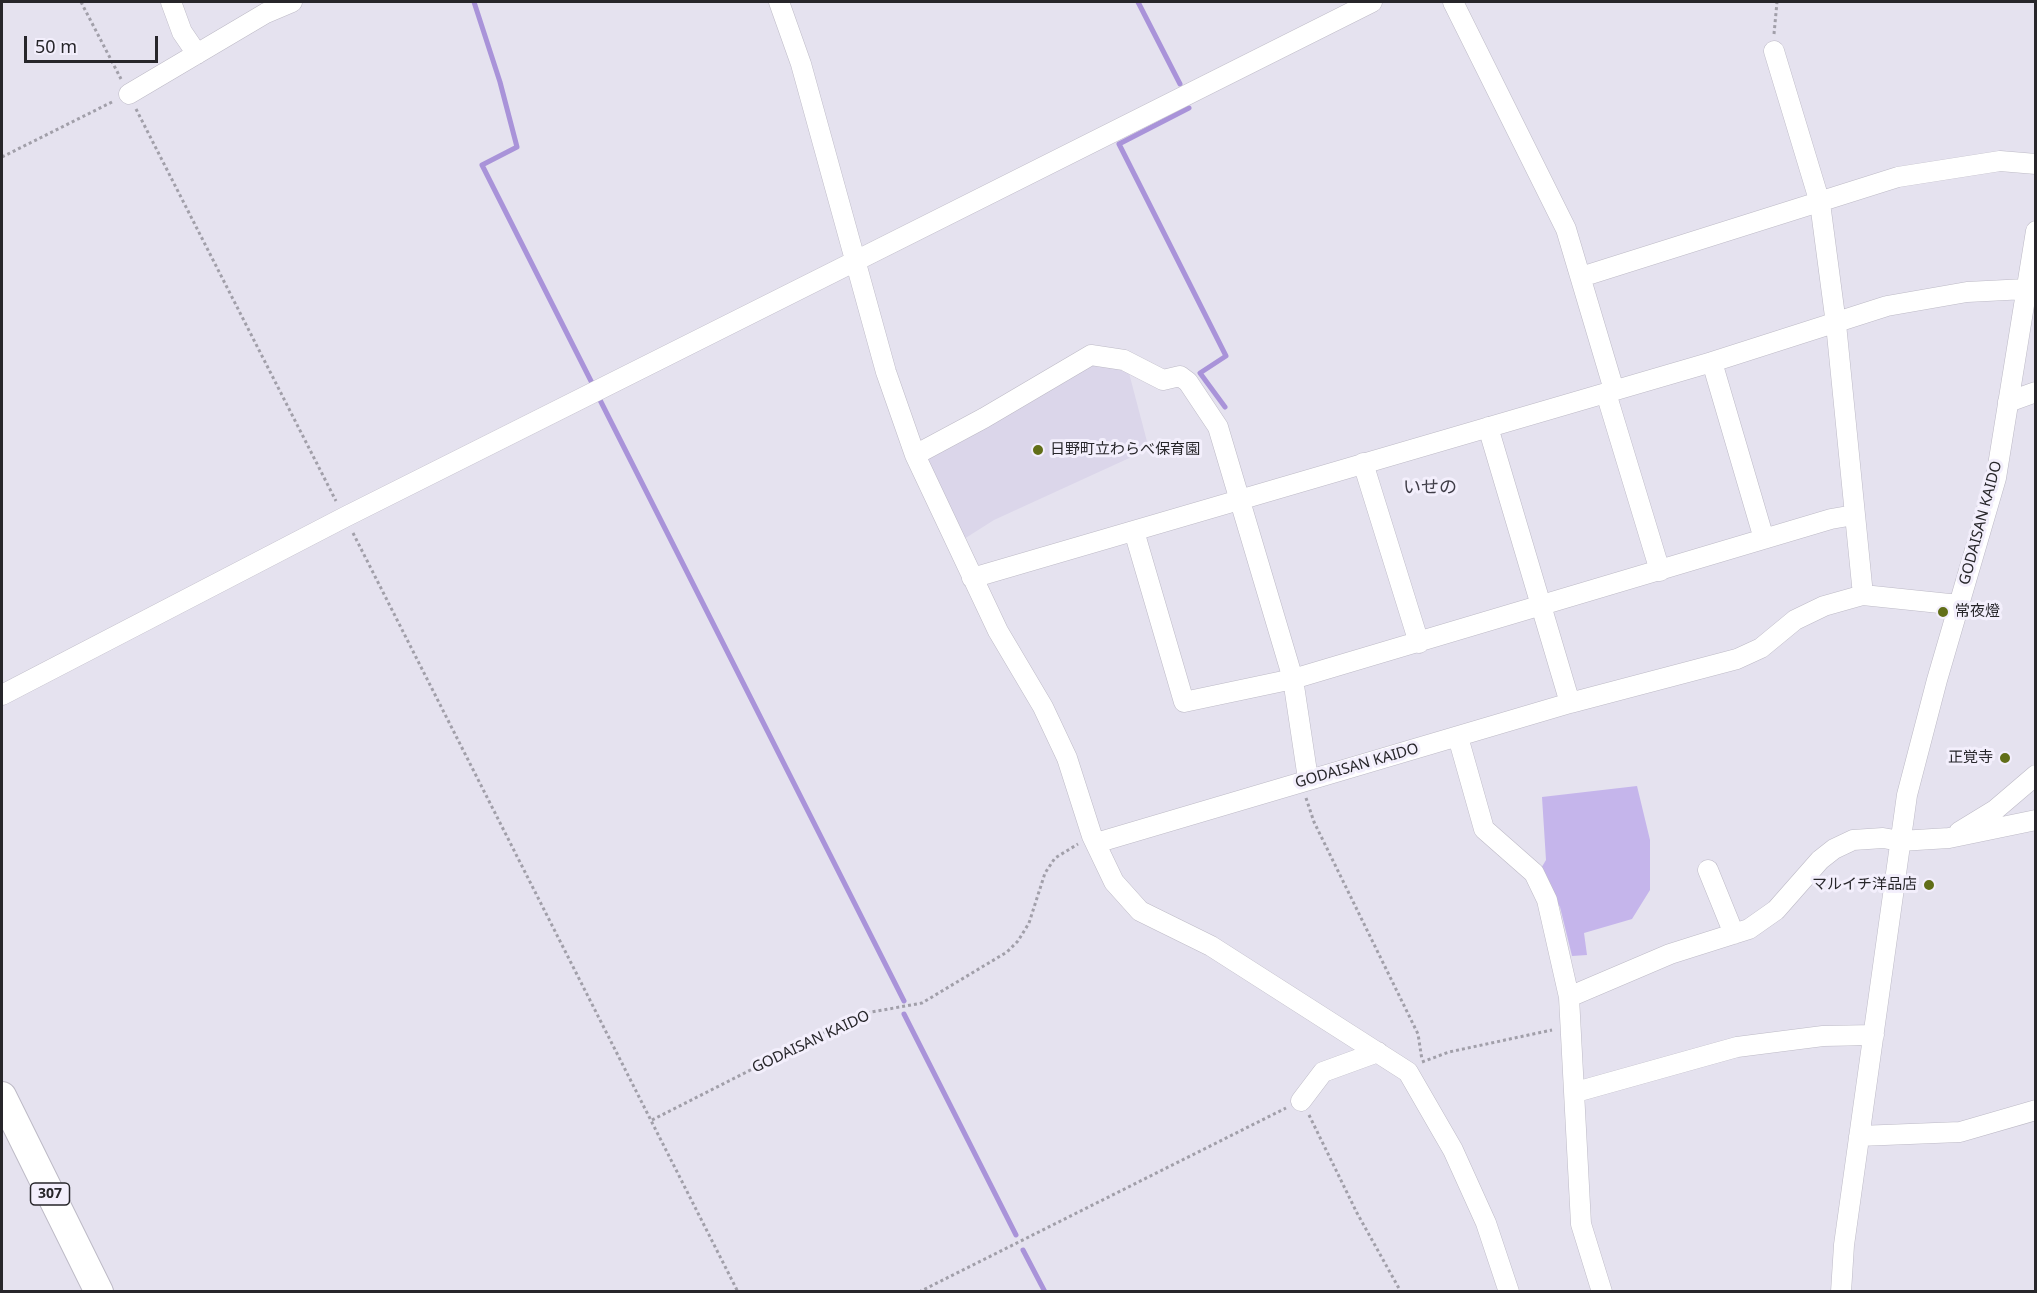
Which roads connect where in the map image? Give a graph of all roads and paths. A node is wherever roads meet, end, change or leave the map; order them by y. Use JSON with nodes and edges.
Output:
{"nodes":[{"id":1,"x":81,"y":2,"type":"edge"},
{"id":2,"x":171,"y":2,"type":"edge"},
{"id":3,"x":292,"y":2,"type":"edge"},
{"id":4,"x":779,"y":2,"type":"edge"},
{"id":5,"x":1372,"y":2,"type":"edge"},
{"id":6,"x":1453,"y":2,"type":"edge"},
{"id":7,"x":1777,"y":2,"type":"edge"},
{"id":8,"x":1774,"y":51,"type":"joint"},
{"id":9,"x":196,"y":54,"type":"junction"},
{"id":10,"x":129,"y":94,"type":"junction"},
{"id":11,"x":2,"y":158,"type":"edge"},
{"id":12,"x":2036,"y":164,"type":"edge"},
{"id":13,"x":1820,"y":203,"type":"junction"},
{"id":14,"x":2036,"y":231,"type":"edge"},
{"id":15,"x":854,"y":262,"type":"junction"},
{"id":16,"x":1581,"y":277,"type":"junction"},
{"id":17,"x":2026,"y":289,"type":"junction"},
{"id":18,"x":1836,"y":324,"type":"junction"},
{"id":19,"x":1712,"y":362,"type":"junction"},
{"id":20,"x":1610,"y":392,"type":"junction"},
{"id":21,"x":2036,"y":392,"type":"edge"},
{"id":22,"x":2008,"y":402,"type":"junction"},
{"id":23,"x":1488,"y":428,"type":"junction"},
{"id":24,"x":915,"y":455,"type":"junction"},
{"id":25,"x":1363,"y":463,"type":"junction"},
{"id":26,"x":1239,"y":499,"type":"junction"},
{"id":27,"x":1854,"y":515,"type":"junction"},
{"id":28,"x":345,"y":517,"type":"junction"},
{"id":29,"x":1134,"y":531,"type":"junction"},
{"id":30,"x":1764,"y":539,"type":"junction"},
{"id":31,"x":1660,"y":571,"type":"junction"},
{"id":32,"x":972,"y":578,"type":"junction"},
{"id":33,"x":1863,"y":595,"type":"junction"},
{"id":34,"x":1541,"y":605,"type":"junction"},
{"id":35,"x":1959,"y":605,"type":"junction"},
{"id":36,"x":1419,"y":643,"type":"junction"},
{"id":37,"x":1293,"y":679,"type":"junction"},
{"id":38,"x":2,"y":695,"type":"edge"},
{"id":39,"x":1570,"y":703,"type":"junction"},
{"id":40,"x":1458,"y":737,"type":"junction"},
{"id":41,"x":2036,"y":775,"type":"edge"},
{"id":42,"x":1308,"y":779,"type":"junction"},
{"id":43,"x":2036,"y":820,"type":"edge"},
{"id":44,"x":1949,"y":838,"type":"junction"},
{"id":45,"x":1094,"y":840,"type":"junction"},
{"id":46,"x":1900,"y":842,"type":"junction"},
{"id":47,"x":1708,"y":870,"type":"dead end"},
{"id":48,"x":1734,"y":934,"type":"junction"},
{"id":49,"x":1569,"y":997,"type":"junction"},
{"id":50,"x":1569,"y":1027,"type":"junction"},
{"id":51,"x":1874,"y":1035,"type":"junction"},
{"id":52,"x":1378,"y":1052,"type":"junction"},
{"id":53,"x":1415,"y":1067,"type":"junction"},
{"id":54,"x":1576,"y":1092,"type":"junction"},
{"id":55,"x":2,"y":1096,"type":"edge"},
{"id":56,"x":1301,"y":1101,"type":"junction"},
{"id":57,"x":2036,"y":1110,"type":"edge"},
{"id":58,"x":652,"y":1119,"type":"junction"},
{"id":59,"x":1859,"y":1136,"type":"junction"},
{"id":60,"x":99,"y":1292,"type":"edge"},
{"id":61,"x":738,"y":1292,"type":"edge"},
{"id":62,"x":919,"y":1292,"type":"edge"},
{"id":63,"x":1401,"y":1292,"type":"edge"},
{"id":64,"x":1509,"y":1292,"type":"edge"},
{"id":65,"x":1602,"y":1292,"type":"edge"},
{"id":66,"x":1841,"y":1292,"type":"edge"}],
"edges":[{"from":1,"to":10,"type":"path"},
{"from":2,"to":9,"type":"street"},
{"from":3,"to":9,"type":"street"},
{"from":4,"to":15,"type":"street"},
{"from":5,"to":15,"type":"street"},
{"from":6,"to":16,"type":"street"},
{"from":7,"to":8,"type":"path"},
{"from":8,"to":13,"type":"street"},
{"from":9,"to":10,"type":"street"},
{"from":10,"to":11,"type":"path"},
{"from":10,"to":28,"type":"path"},
{"from":12,"to":13,"type":"street"},
{"from":13,"to":16,"type":"street"},
{"from":13,"to":18,"type":"street"},
{"from":14,"to":17,"type":"street","name":"GODAISAN KAIDO"},
{"from":15,"to":24,"type":"street"},
{"from":15,"to":28,"type":"street"},
{"from":16,"to":20,"type":"street"},
{"from":17,"to":18,"type":"street"},
{"from":17,"to":22,"type":"street","name":"GODAISAN KAIDO"},
{"from":18,"to":19,"type":"street"},
{"from":18,"to":27,"type":"street"},
{"from":19,"to":20,"type":"street"},
{"from":19,"to":30,"type":"street"},
{"from":20,"to":23,"type":"street"},
{"from":20,"to":31,"type":"street"},
{"from":21,"to":22,"type":"street"},
{"from":22,"to":35,"type":"street","name":"GODAISAN KAIDO"},
{"from":23,"to":25,"type":"street"},
{"from":23,"to":34,"type":"street"},
{"from":24,"to":26,"type":"street"},
{"from":24,"to":32,"type":"street"},
{"from":25,"to":26,"type":"street"},
{"from":25,"to":36,"type":"street"},
{"from":26,"to":29,"type":"street"},
{"from":26,"to":37,"type":"street"},
{"from":27,"to":30,"type":"street"},
{"from":27,"to":33,"type":"street"},
{"from":28,"to":38,"type":"street"},
{"from":28,"to":58,"type":"path"},
{"from":29,"to":32,"type":"street"},
{"from":29,"to":37,"type":"street"},
{"from":30,"to":31,"type":"street"},
{"from":31,"to":34,"type":"street"},
{"from":32,"to":45,"type":"street"},
{"from":33,"to":35,"type":"street","name":"GODAISAN KAIDO"},
{"from":33,"to":39,"type":"street","name":"GODAISAN KAIDO"},
{"from":34,"to":36,"type":"street"},
{"from":34,"to":39,"type":"street"},
{"from":35,"to":46,"type":"street"},
{"from":36,"to":37,"type":"street"},
{"from":37,"to":42,"type":"street"},
{"from":39,"to":40,"type":"street","name":"GODAISAN KAIDO"},
{"from":40,"to":42,"type":"street","name":"GODAISAN KAIDO"},
{"from":40,"to":49,"type":"street"},
{"from":41,"to":44,"type":"street"},
{"from":42,"to":45,"type":"street","name":"GODAISAN KAIDO"},
{"from":42,"to":53,"type":"path"},
{"from":43,"to":44,"type":"street"},
{"from":44,"to":46,"type":"street"},
{"from":45,"to":52,"type":"street"},
{"from":45,"to":58,"type":"path","name":"GODAISAN KAIDO"},
{"from":46,"to":48,"type":"street"},
{"from":46,"to":51,"type":"street"},
{"from":47,"to":48,"type":"street"},
{"from":48,"to":49,"type":"street"},
{"from":49,"to":50,"type":"street"},
{"from":50,"to":53,"type":"path"},
{"from":50,"to":54,"type":"street"},
{"from":51,"to":54,"type":"street"},
{"from":51,"to":59,"type":"street"},
{"from":52,"to":53,"type":"street"},
{"from":52,"to":56,"type":"street"},
{"from":53,"to":64,"type":"street"},
{"from":54,"to":65,"type":"street"},
{"from":55,"to":60,"type":"highway","number":"307"},
{"from":56,"to":62,"type":"path"},
{"from":56,"to":63,"type":"path"},
{"from":57,"to":59,"type":"street"},
{"from":58,"to":61,"type":"path"},
{"from":59,"to":66,"type":"street"}]}
